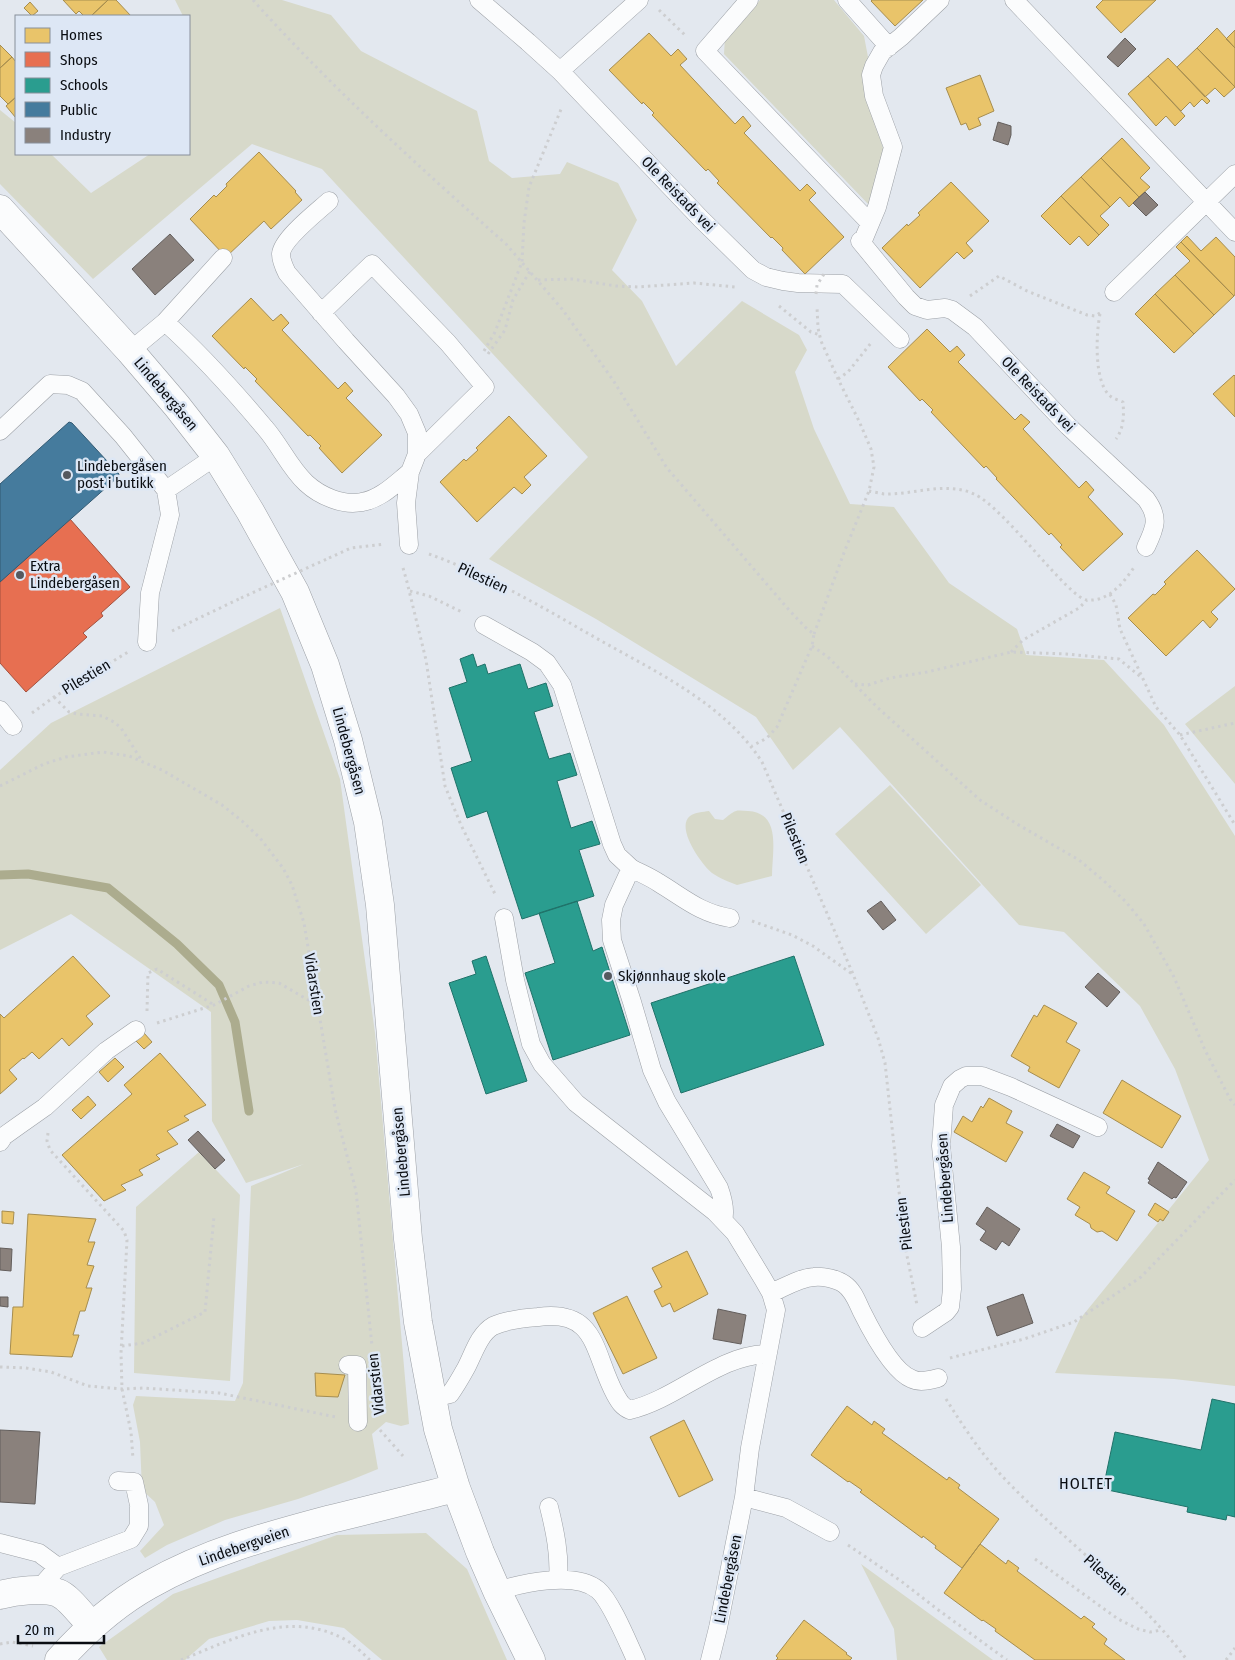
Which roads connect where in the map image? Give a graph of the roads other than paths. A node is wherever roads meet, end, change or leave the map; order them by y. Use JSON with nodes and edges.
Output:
{"nodes":[{"id":1,"x":479,"y":0,"type":"edge"},
{"id":2,"x":639,"y":0,"type":"edge"},
{"id":3,"x":749,"y":0,"type":"edge"},
{"id":4,"x":847,"y":0,"type":"edge"},
{"id":5,"x":940,"y":0,"type":"edge"},
{"id":6,"x":1014,"y":0,"type":"edge"},
{"id":7,"x":889,"y":47,"type":"junction"},
{"id":8,"x":565,"y":77,"type":"junction"},
{"id":9,"x":1235,"y":174,"type":"edge"},
{"id":10,"x":329,"y":201,"type":"dead end"},
{"id":11,"x":1207,"y":202,"type":"junction"},
{"id":12,"x":0,"y":209,"type":"edge"},
{"id":13,"x":870,"y":223,"type":"junction"},
{"id":14,"x":1235,"y":232,"type":"edge"},
{"id":15,"x":223,"y":258,"type":"dead end"},
{"id":16,"x":1114,"y":292,"type":"dead end"},
{"id":17,"x":321,"y":312,"type":"junction"},
{"id":18,"x":165,"y":322,"type":"junction"},
{"id":19,"x":900,"y":339,"type":"dead end"},
{"id":20,"x":130,"y":351,"type":"junction"},
{"id":21,"x":0,"y":431,"type":"edge"},
{"id":22,"x":417,"y":454,"type":"junction"},
{"id":23,"x":216,"y":456,"type":"junction"},
{"id":24,"x":410,"y":472,"type":"junction"},
{"id":25,"x":166,"y":490,"type":"junction"},
{"id":26,"x":409,"y":545,"type":"road end"},
{"id":27,"x":1146,"y":548,"type":"road end"},
{"id":28,"x":484,"y":625,"type":"road end"},
{"id":29,"x":147,"y":642,"type":"road end"},
{"id":30,"x":0,"y":710,"type":"edge"},
{"id":31,"x":13,"y":726,"type":"road end"},
{"id":32,"x":631,"y":868,"type":"junction"},
{"id":33,"x":504,"y":918,"type":"road end"},
{"id":34,"x":730,"y":918,"type":"road end"},
{"id":35,"x":140,"y":1028,"type":"road end"},
{"id":36,"x":1098,"y":1127,"type":"dead end"},
{"id":37,"x":0,"y":1142,"type":"edge"},
{"id":38,"x":723,"y":1220,"type":"junction"},
{"id":39,"x":771,"y":1294,"type":"junction"},
{"id":40,"x":922,"y":1328,"type":"road end"},
{"id":41,"x":767,"y":1354,"type":"junction"},
{"id":42,"x":348,"y":1365,"type":"dead end"},
{"id":43,"x":934,"y":1370,"type":"road end"},
{"id":44,"x":433,"y":1398,"type":"junction"},
{"id":45,"x":358,"y":1422,"type":"road end"},
{"id":46,"x":126,"y":1481,"type":"road end"},
{"id":47,"x":456,"y":1488,"type":"junction"},
{"id":48,"x":744,"y":1498,"type":"junction"},
{"id":49,"x":549,"y":1507,"type":"dead end"},
{"id":50,"x":830,"y":1532,"type":"road end"},
{"id":51,"x":0,"y":1543,"type":"edge"},
{"id":52,"x":58,"y":1567,"type":"junction"},
{"id":53,"x":558,"y":1580,"type":"junction"},
{"id":54,"x":38,"y":1590,"type":"junction"},
{"id":55,"x":497,"y":1591,"type":"junction"},
{"id":56,"x":0,"y":1595,"type":"edge"},
{"id":57,"x":92,"y":1626,"type":"junction"},
{"id":58,"x":59,"y":1660,"type":"edge"},
{"id":59,"x":531,"y":1660,"type":"edge"},
{"id":60,"x":636,"y":1660,"type":"edge"},
{"id":61,"x":710,"y":1660,"type":"edge"}],
"edges":[{"from":1,"to":8,"type":"lane","name":"Ole Reistads vei"},
{"from":2,"to":8,"type":"lane"},
{"from":3,"to":13,"type":"lane"},
{"from":4,"to":7,"type":"lane"},
{"from":5,"to":7,"type":"lane"},
{"from":6,"to":11,"type":"lane"},
{"from":7,"to":13,"type":"lane"},
{"from":8,"to":19,"type":"lane","name":"Ole Reistads vei"},
{"from":9,"to":11,"type":"lane"},
{"from":10,"to":17,"type":"lane"},
{"from":11,"to":14,"type":"lane"},
{"from":11,"to":16,"type":"lane"},
{"from":12,"to":20,"type":"street","name":"Lindebergåsen"},
{"from":13,"to":27,"type":"lane","name":"Ole Reistads vei"},
{"from":15,"to":18,"type":"lane"},
{"from":17,"to":22,"type":"lane"},
{"from":17,"to":22,"type":"lane"},
{"from":18,"to":20,"type":"lane"},
{"from":18,"to":24,"type":"lane"},
{"from":20,"to":23,"type":"street","name":"Lindebergåsen"},
{"from":21,"to":25,"type":"lane"},
{"from":22,"to":24,"type":"lane"},
{"from":23,"to":25,"type":"lane"},
{"from":23,"to":44,"type":"street","name":"Lindebergåsen"},
{"from":24,"to":26,"type":"lane"},
{"from":25,"to":29,"type":"lane"},
{"from":28,"to":32,"type":"lane"},
{"from":30,"to":31,"type":"lane"},
{"from":32,"to":34,"type":"lane"},
{"from":32,"to":38,"type":"lane"},
{"from":33,"to":38,"type":"lane"},
{"from":35,"to":37,"type":"lane"},
{"from":36,"to":40,"type":"lane","name":"Lindebergåsen"},
{"from":38,"to":39,"type":"lane"},
{"from":39,"to":41,"type":"lane","name":"Lindebergåsen"},
{"from":39,"to":43,"type":"lane"},
{"from":41,"to":44,"type":"lane"},
{"from":41,"to":48,"type":"lane","name":"Lindebergåsen"},
{"from":42,"to":45,"type":"lane"},
{"from":44,"to":47,"type":"street","name":"Lindebergåsen"},
{"from":46,"to":52,"type":"lane"},
{"from":47,"to":55,"type":"street","name":"Lindebergåsen"},
{"from":47,"to":57,"type":"street","name":"Lindebergveien"},
{"from":48,"to":50,"type":"lane"},
{"from":48,"to":61,"type":"lane","name":"Lindebergåsen"},
{"from":49,"to":53,"type":"lane"},
{"from":51,"to":52,"type":"lane"},
{"from":52,"to":54,"type":"lane"},
{"from":53,"to":55,"type":"lane"},
{"from":53,"to":60,"type":"lane"},
{"from":54,"to":56,"type":"street"},
{"from":54,"to":57,"type":"street"},
{"from":55,"to":59,"type":"street","name":"Lindebergåsen"},
{"from":57,"to":58,"type":"street","name":"Lindebergveien"}]}
